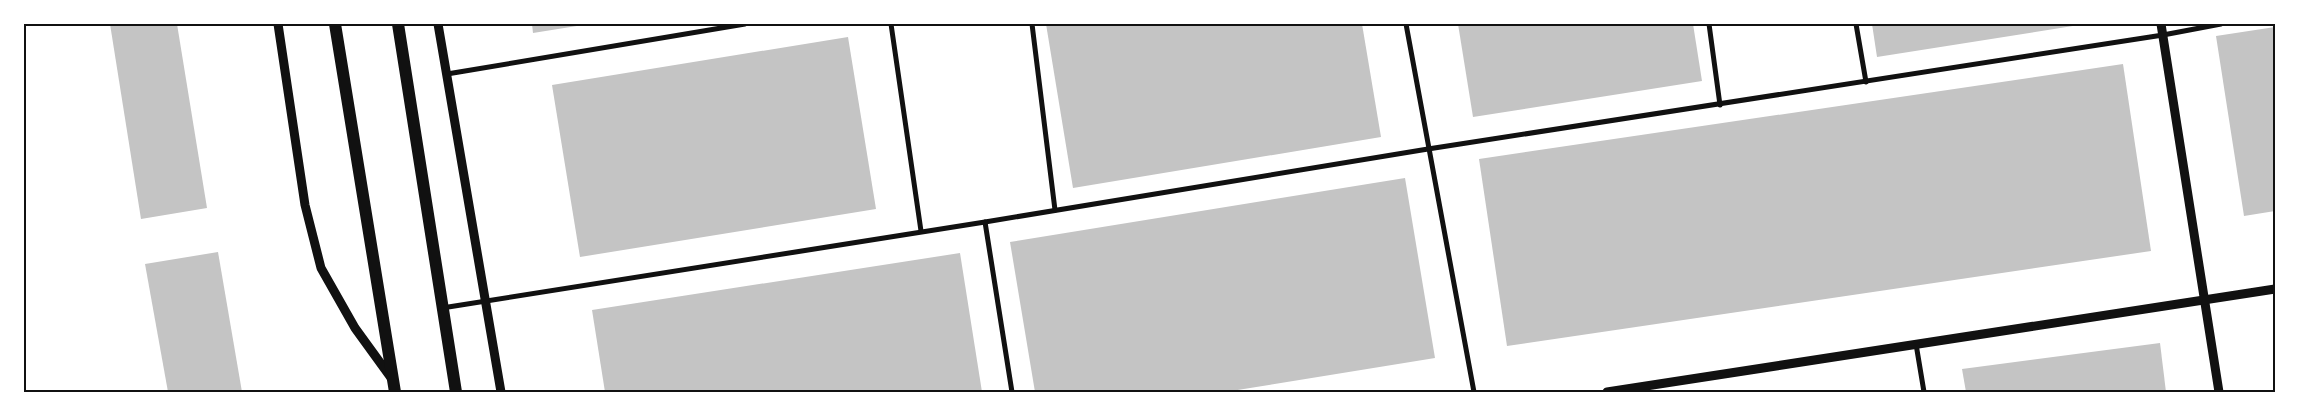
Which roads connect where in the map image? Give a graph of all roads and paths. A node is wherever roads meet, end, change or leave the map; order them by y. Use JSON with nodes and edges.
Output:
{"nodes":[{"id":1,"x":278,"y":24,"type":"edge"},
{"id":2,"x":335,"y":24,"type":"edge"},
{"id":3,"x":398,"y":24,"type":"edge"},
{"id":4,"x":438,"y":24,"type":"edge"},
{"id":5,"x":745,"y":24,"type":"edge"},
{"id":6,"x":891,"y":24,"type":"edge"},
{"id":7,"x":1032,"y":24,"type":"edge"},
{"id":8,"x":1406,"y":24,"type":"edge"},
{"id":9,"x":1709,"y":24,"type":"edge"},
{"id":10,"x":1856,"y":24,"type":"edge"},
{"id":11,"x":2161,"y":24,"type":"edge"},
{"id":12,"x":2221,"y":24,"type":"edge"},
{"id":13,"x":2163,"y":35,"type":"junction"},
{"id":14,"x":447,"y":74,"type":"junction"},
{"id":15,"x":1866,"y":82,"type":"junction"},
{"id":16,"x":1720,"y":105,"type":"junction"},
{"id":17,"x":1428,"y":149,"type":"junction"},
{"id":18,"x":1055,"y":210,"type":"junction"},
{"id":19,"x":985,"y":222,"type":"junction"},
{"id":20,"x":921,"y":231,"type":"junction"},
{"id":21,"x":2275,"y":290,"type":"edge"},
{"id":22,"x":486,"y":301,"type":"junction"},
{"id":23,"x":2204,"y":302,"type":"junction"},
{"id":24,"x":442,"y":308,"type":"junction"},
{"id":25,"x":1916,"y":344,"type":"junction"},
{"id":26,"x":394,"y":387,"type":"edge"},
{"id":27,"x":456,"y":392,"type":"edge"},
{"id":28,"x":501,"y":392,"type":"edge"},
{"id":29,"x":1012,"y":392,"type":"edge"},
{"id":30,"x":1474,"y":392,"type":"edge"},
{"id":31,"x":1607,"y":392,"type":"edge"},
{"id":32,"x":1924,"y":392,"type":"edge"},
{"id":33,"x":2219,"y":392,"type":"edge"}],
"edges":[{"from":1,"to":26,"type":"street"},
{"from":2,"to":26,"type":"main road"},
{"from":3,"to":24,"type":"main road"},
{"from":4,"to":14,"type":"street"},
{"from":5,"to":14,"type":"street"},
{"from":6,"to":20,"type":"street"},
{"from":7,"to":18,"type":"street"},
{"from":8,"to":17,"type":"street"},
{"from":9,"to":16,"type":"street"},
{"from":10,"to":15,"type":"street"},
{"from":11,"to":13,"type":"street"},
{"from":12,"to":13,"type":"street"},
{"from":13,"to":15,"type":"street"},
{"from":13,"to":23,"type":"street"},
{"from":14,"to":22,"type":"street"},
{"from":15,"to":16,"type":"street"},
{"from":16,"to":17,"type":"street"},
{"from":17,"to":18,"type":"street"},
{"from":17,"to":30,"type":"street"},
{"from":18,"to":19,"type":"street"},
{"from":19,"to":20,"type":"street"},
{"from":19,"to":29,"type":"street"},
{"from":20,"to":22,"type":"street"},
{"from":21,"to":23,"type":"street"},
{"from":22,"to":24,"type":"street"},
{"from":22,"to":28,"type":"street"},
{"from":23,"to":25,"type":"street"},
{"from":23,"to":33,"type":"street"},
{"from":24,"to":27,"type":"main road"},
{"from":25,"to":31,"type":"street"},
{"from":25,"to":32,"type":"street"}]}
